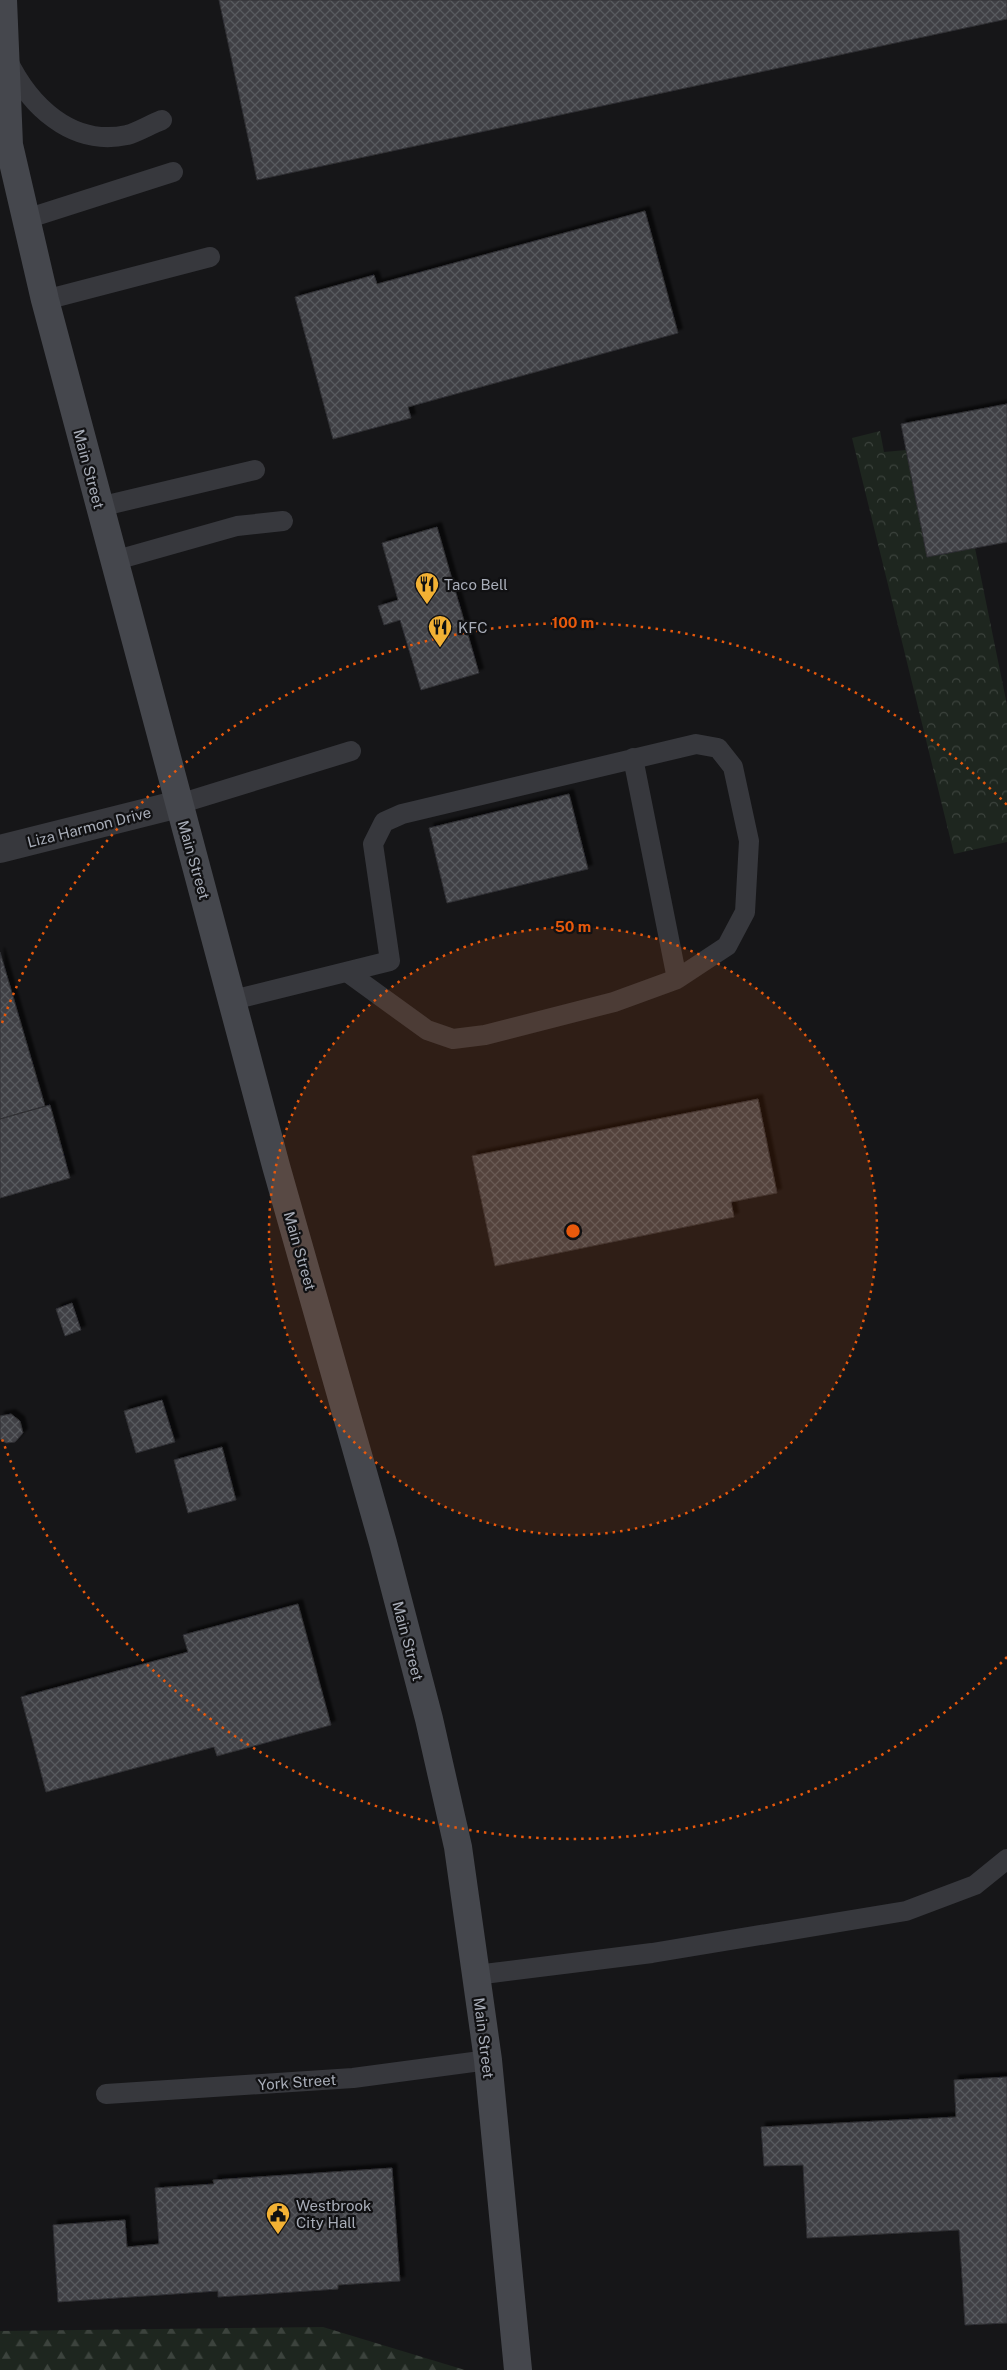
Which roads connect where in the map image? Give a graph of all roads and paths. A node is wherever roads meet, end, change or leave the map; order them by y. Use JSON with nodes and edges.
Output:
{"nodes":[{"id":1,"x":3,"y":0,"type":"edge"},
{"id":2,"x":5,"y":55,"type":"junction"},
{"id":3,"x":162,"y":120,"type":"dead end"},
{"id":4,"x":4,"y":137,"type":"edge"},
{"id":5,"x":173,"y":172,"type":"dead end"},
{"id":6,"x":26,"y":219,"type":"junction"},
{"id":7,"x":210,"y":257,"type":"dead end"},
{"id":8,"x":45,"y":300,"type":"junction"},
{"id":9,"x":255,"y":470,"type":"dead end"},
{"id":10,"x":99,"y":507,"type":"junction"},
{"id":11,"x":283,"y":521,"type":"dead end"},
{"id":12,"x":113,"y":562,"type":"junction"},
{"id":13,"x":351,"y":751,"type":"dead end"},
{"id":14,"x":633,"y":758,"type":"junction"},
{"id":15,"x":179,"y":804,"type":"junction"},
{"id":16,"x":0,"y":849,"type":"edge"},
{"id":17,"x":347,"y":972,"type":"junction"},
{"id":18,"x":677,"y":979,"type":"junction"},
{"id":19,"x":233,"y":1000,"type":"junction"},
{"id":20,"x":1007,"y":1859,"type":"edge"},
{"id":21,"x":476,"y":1975,"type":"junction"},
{"id":22,"x":488,"y":2060,"type":"junction"},
{"id":23,"x":106,"y":2094,"type":"dead end"},
{"id":24,"x":518,"y":2370,"type":"edge"}],
"edges":[{"from":1,"to":2,"type":"main road","name":"Main Street"},
{"from":2,"to":3,"type":"lane"},
{"from":2,"to":4,"type":"main road","name":"Main Street"},
{"from":4,"to":6,"type":"main road","name":"Main Street"},
{"from":5,"to":6,"type":"lane"},
{"from":6,"to":8,"type":"main road","name":"Main Street"},
{"from":7,"to":8,"type":"lane"},
{"from":8,"to":10,"type":"main road","name":"Main Street"},
{"from":9,"to":10,"type":"lane"},
{"from":10,"to":12,"type":"main road","name":"Main Street"},
{"from":11,"to":12,"type":"lane"},
{"from":12,"to":15,"type":"main road","name":"Main Street"},
{"from":13,"to":15,"type":"lane"},
{"from":14,"to":17,"type":"lane"},
{"from":14,"to":18,"type":"lane"},
{"from":14,"to":18,"type":"lane"},
{"from":15,"to":16,"type":"street","name":"Liza Harmon Drive"},
{"from":15,"to":19,"type":"main road","name":"Main Street"},
{"from":17,"to":18,"type":"lane"},
{"from":17,"to":19,"type":"lane"},
{"from":19,"to":21,"type":"main road","name":"Main Street"},
{"from":20,"to":21,"type":"lane"},
{"from":21,"to":22,"type":"main road","name":"Main Street"},
{"from":22,"to":23,"type":"lane","name":"York Street"},
{"from":22,"to":24,"type":"main road","name":"Main Street"}]}
